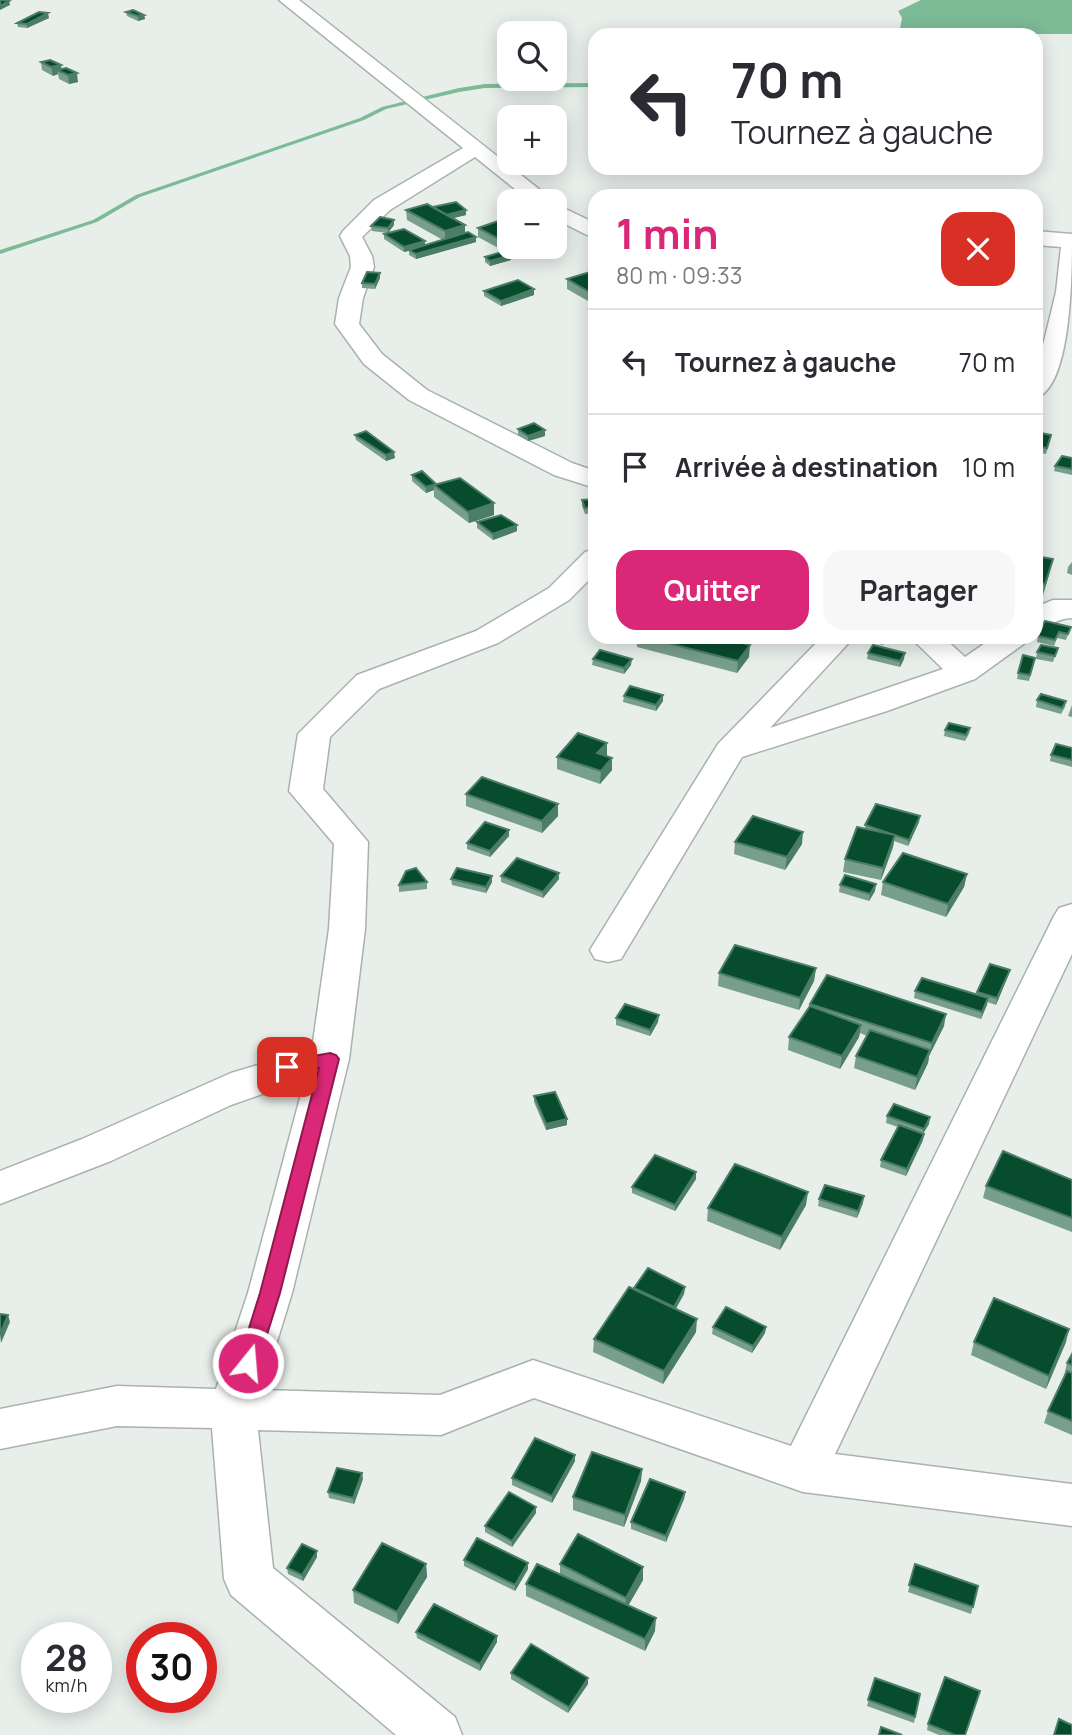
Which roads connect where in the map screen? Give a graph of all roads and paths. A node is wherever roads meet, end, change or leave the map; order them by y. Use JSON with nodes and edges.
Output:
{"nodes":[{"id":1,"x":288,"y":0,"type":"edge"},
{"id":2,"x":475,"y":149,"type":"junction"},
{"id":3,"x":527,"y":189,"type":"edge"},
{"id":4,"x":567,"y":217,"type":"edge"},
{"id":5,"x":588,"y":228,"type":"edge"},
{"id":6,"x":1043,"y":239,"type":"edge"},
{"id":7,"x":1072,"y":242,"type":"edge"},
{"id":8,"x":1049,"y":376,"type":"edge"},
{"id":9,"x":588,"y":478,"type":"edge"},
{"id":10,"x":588,"y":565,"type":"edge"},
{"id":11,"x":1072,"y":609,"type":"edge"},
{"id":12,"x":1043,"y":616,"type":"edge"},
{"id":13,"x":832,"y":644,"type":"edge"},
{"id":14,"x":933,"y":644,"type":"edge"},
{"id":15,"x":1004,"y":644,"type":"edge"},
{"id":16,"x":964,"y":672,"type":"junction"},
{"id":17,"x":730,"y":751,"type":"junction"},
{"id":18,"x":1072,"y":916,"type":"edge"},
{"id":19,"x":608,"y":950,"type":"dead end"},
{"id":20,"x":330,"y":1059,"type":"junction"},
{"id":21,"x":0,"y":1188,"type":"edge"},
{"id":22,"x":233,"y":1409,"type":"junction"},
{"id":23,"x":0,"y":1429,"type":"edge"},
{"id":24,"x":803,"y":1471,"type":"junction"},
{"id":25,"x":1072,"y":1505,"type":"edge"},
{"id":26,"x":436,"y":1735,"type":"edge"}],
"edges":[{"from":1,"to":2,"type":"street"},
{"from":2,"to":3,"type":"street"},
{"from":2,"to":9,"type":"street"},
{"from":4,"to":5,"type":"street"},
{"from":6,"to":7,"type":"street"},
{"from":7,"to":8,"type":"street"},
{"from":10,"to":20,"type":"street"},
{"from":11,"to":12,"type":"street"},
{"from":13,"to":17,"type":"street"},
{"from":14,"to":16,"type":"street"},
{"from":15,"to":16,"type":"street"},
{"from":16,"to":17,"type":"street"},
{"from":17,"to":19,"type":"street"},
{"from":18,"to":24,"type":"street"},
{"from":20,"to":21,"type":"street"},
{"from":20,"to":22,"type":"street"},
{"from":22,"to":23,"type":"street"},
{"from":22,"to":24,"type":"street"},
{"from":22,"to":26,"type":"street"},
{"from":24,"to":25,"type":"street"}]}
